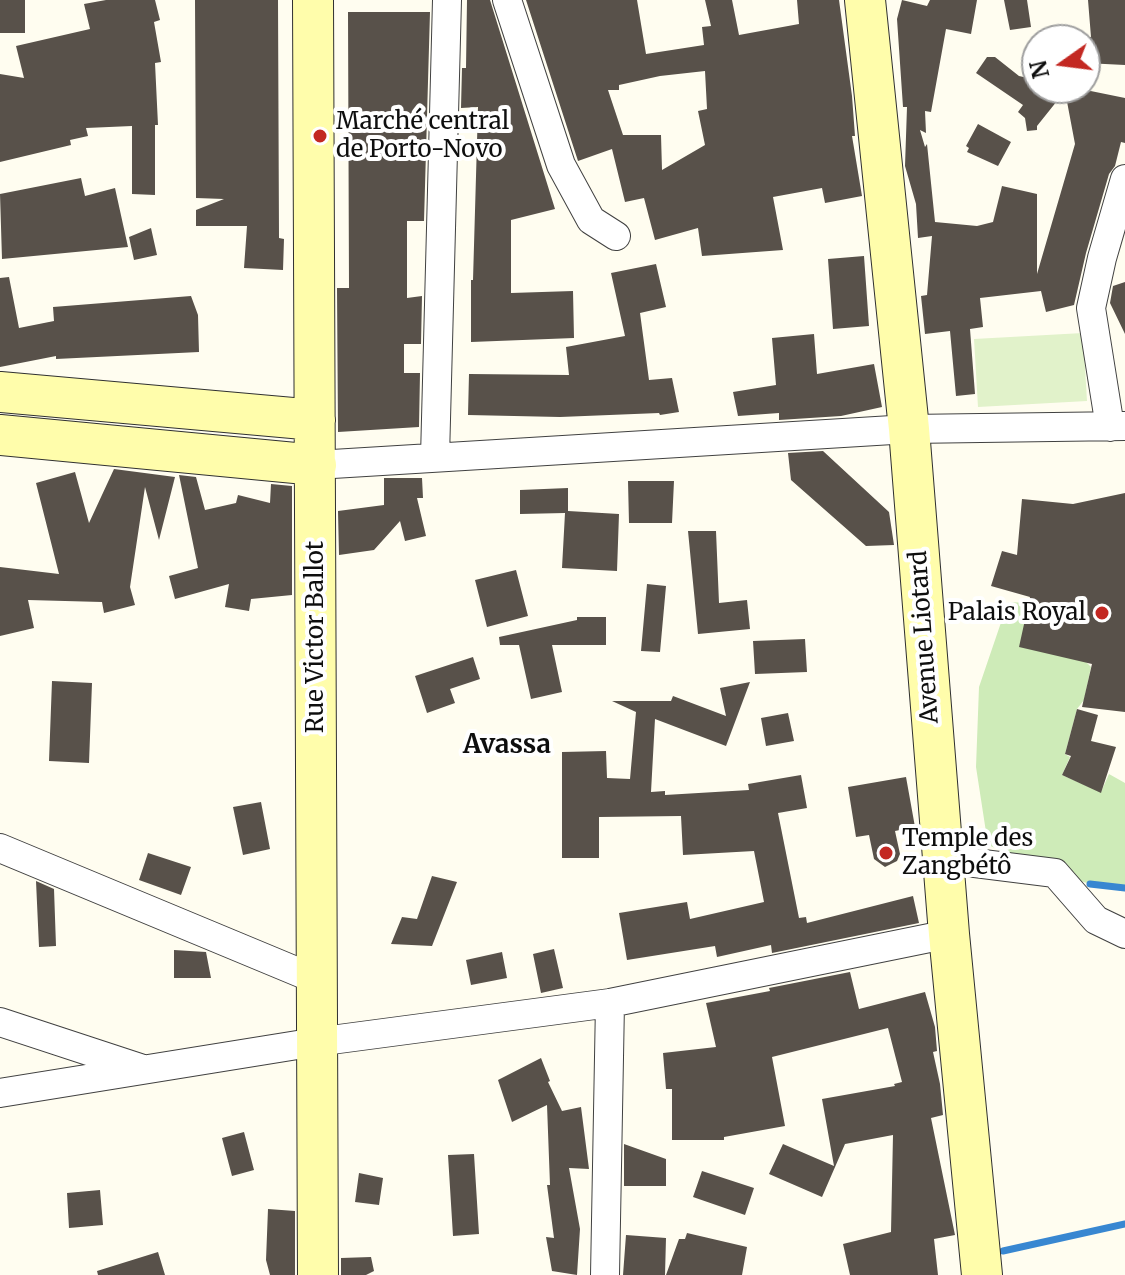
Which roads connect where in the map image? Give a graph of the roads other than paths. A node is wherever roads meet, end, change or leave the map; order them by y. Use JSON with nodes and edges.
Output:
{"nodes":[{"id":1,"x":313,"y":0,"type":"edge"},
{"id":2,"x":447,"y":0,"type":"edge"},
{"id":3,"x":507,"y":0,"type":"edge"},
{"id":4,"x":865,"y":0,"type":"edge"},
{"id":5,"x":1125,"y":179,"type":"edge"},
{"id":6,"x":616,"y":236,"type":"dead end"},
{"id":7,"x":0,"y":392,"type":"edge"},
{"id":8,"x":315,"y":420,"type":"junction"},
{"id":9,"x":1118,"y":426,"type":"edge"},
{"id":10,"x":909,"y":429,"type":"junction"},
{"id":11,"x":0,"y":435,"type":"edge"},
{"id":12,"x":435,"y":457,"type":"junction"},
{"id":13,"x":316,"y":465,"type":"junction"},
{"id":14,"x":0,"y":848,"type":"edge"},
{"id":15,"x":943,"y":859,"type":"junction"},
{"id":16,"x":949,"y":934,"type":"junction"},
{"id":17,"x":1125,"y":934,"type":"edge"},
{"id":18,"x":315,"y":979,"type":"junction"},
{"id":19,"x":610,"y":1003,"type":"junction"},
{"id":20,"x":0,"y":1022,"type":"edge"},
{"id":21,"x":316,"y":1042,"type":"junction"},
{"id":22,"x":145,"y":1070,"type":"junction"},
{"id":23,"x":0,"y":1093,"type":"edge"},
{"id":24,"x":318,"y":1275,"type":"edge"},
{"id":25,"x":605,"y":1275,"type":"edge"},
{"id":26,"x":982,"y":1275,"type":"edge"}],
"edges":[{"from":1,"to":8,"type":"street","name":"Rue Victor Ballot"},
{"from":2,"to":12,"type":"street"},
{"from":3,"to":6,"type":"street"},
{"from":4,"to":10,"type":"street","name":"Avenue Liotard"},
{"from":5,"to":9,"type":"street"},
{"from":7,"to":8,"type":"street"},
{"from":8,"to":13,"type":"street","name":"Rue Victor Ballot"},
{"from":9,"to":10,"type":"street"},
{"from":10,"to":12,"type":"street"},
{"from":10,"to":15,"type":"street","name":"Avenue Liotard"},
{"from":11,"to":13,"type":"street"},
{"from":12,"to":13,"type":"street"},
{"from":13,"to":18,"type":"street","name":"Rue Victor Ballot"},
{"from":14,"to":18,"type":"street"},
{"from":15,"to":16,"type":"street","name":"Avenue Liotard"},
{"from":15,"to":17,"type":"street"},
{"from":16,"to":19,"type":"street"},
{"from":16,"to":26,"type":"street","name":"Avenue Liotard"},
{"from":18,"to":21,"type":"street","name":"Rue Victor Ballot"},
{"from":19,"to":21,"type":"street"},
{"from":19,"to":25,"type":"street"},
{"from":20,"to":22,"type":"street"},
{"from":21,"to":22,"type":"street"},
{"from":21,"to":24,"type":"street","name":"Rue Victor Ballot"},
{"from":22,"to":23,"type":"street"}]}
